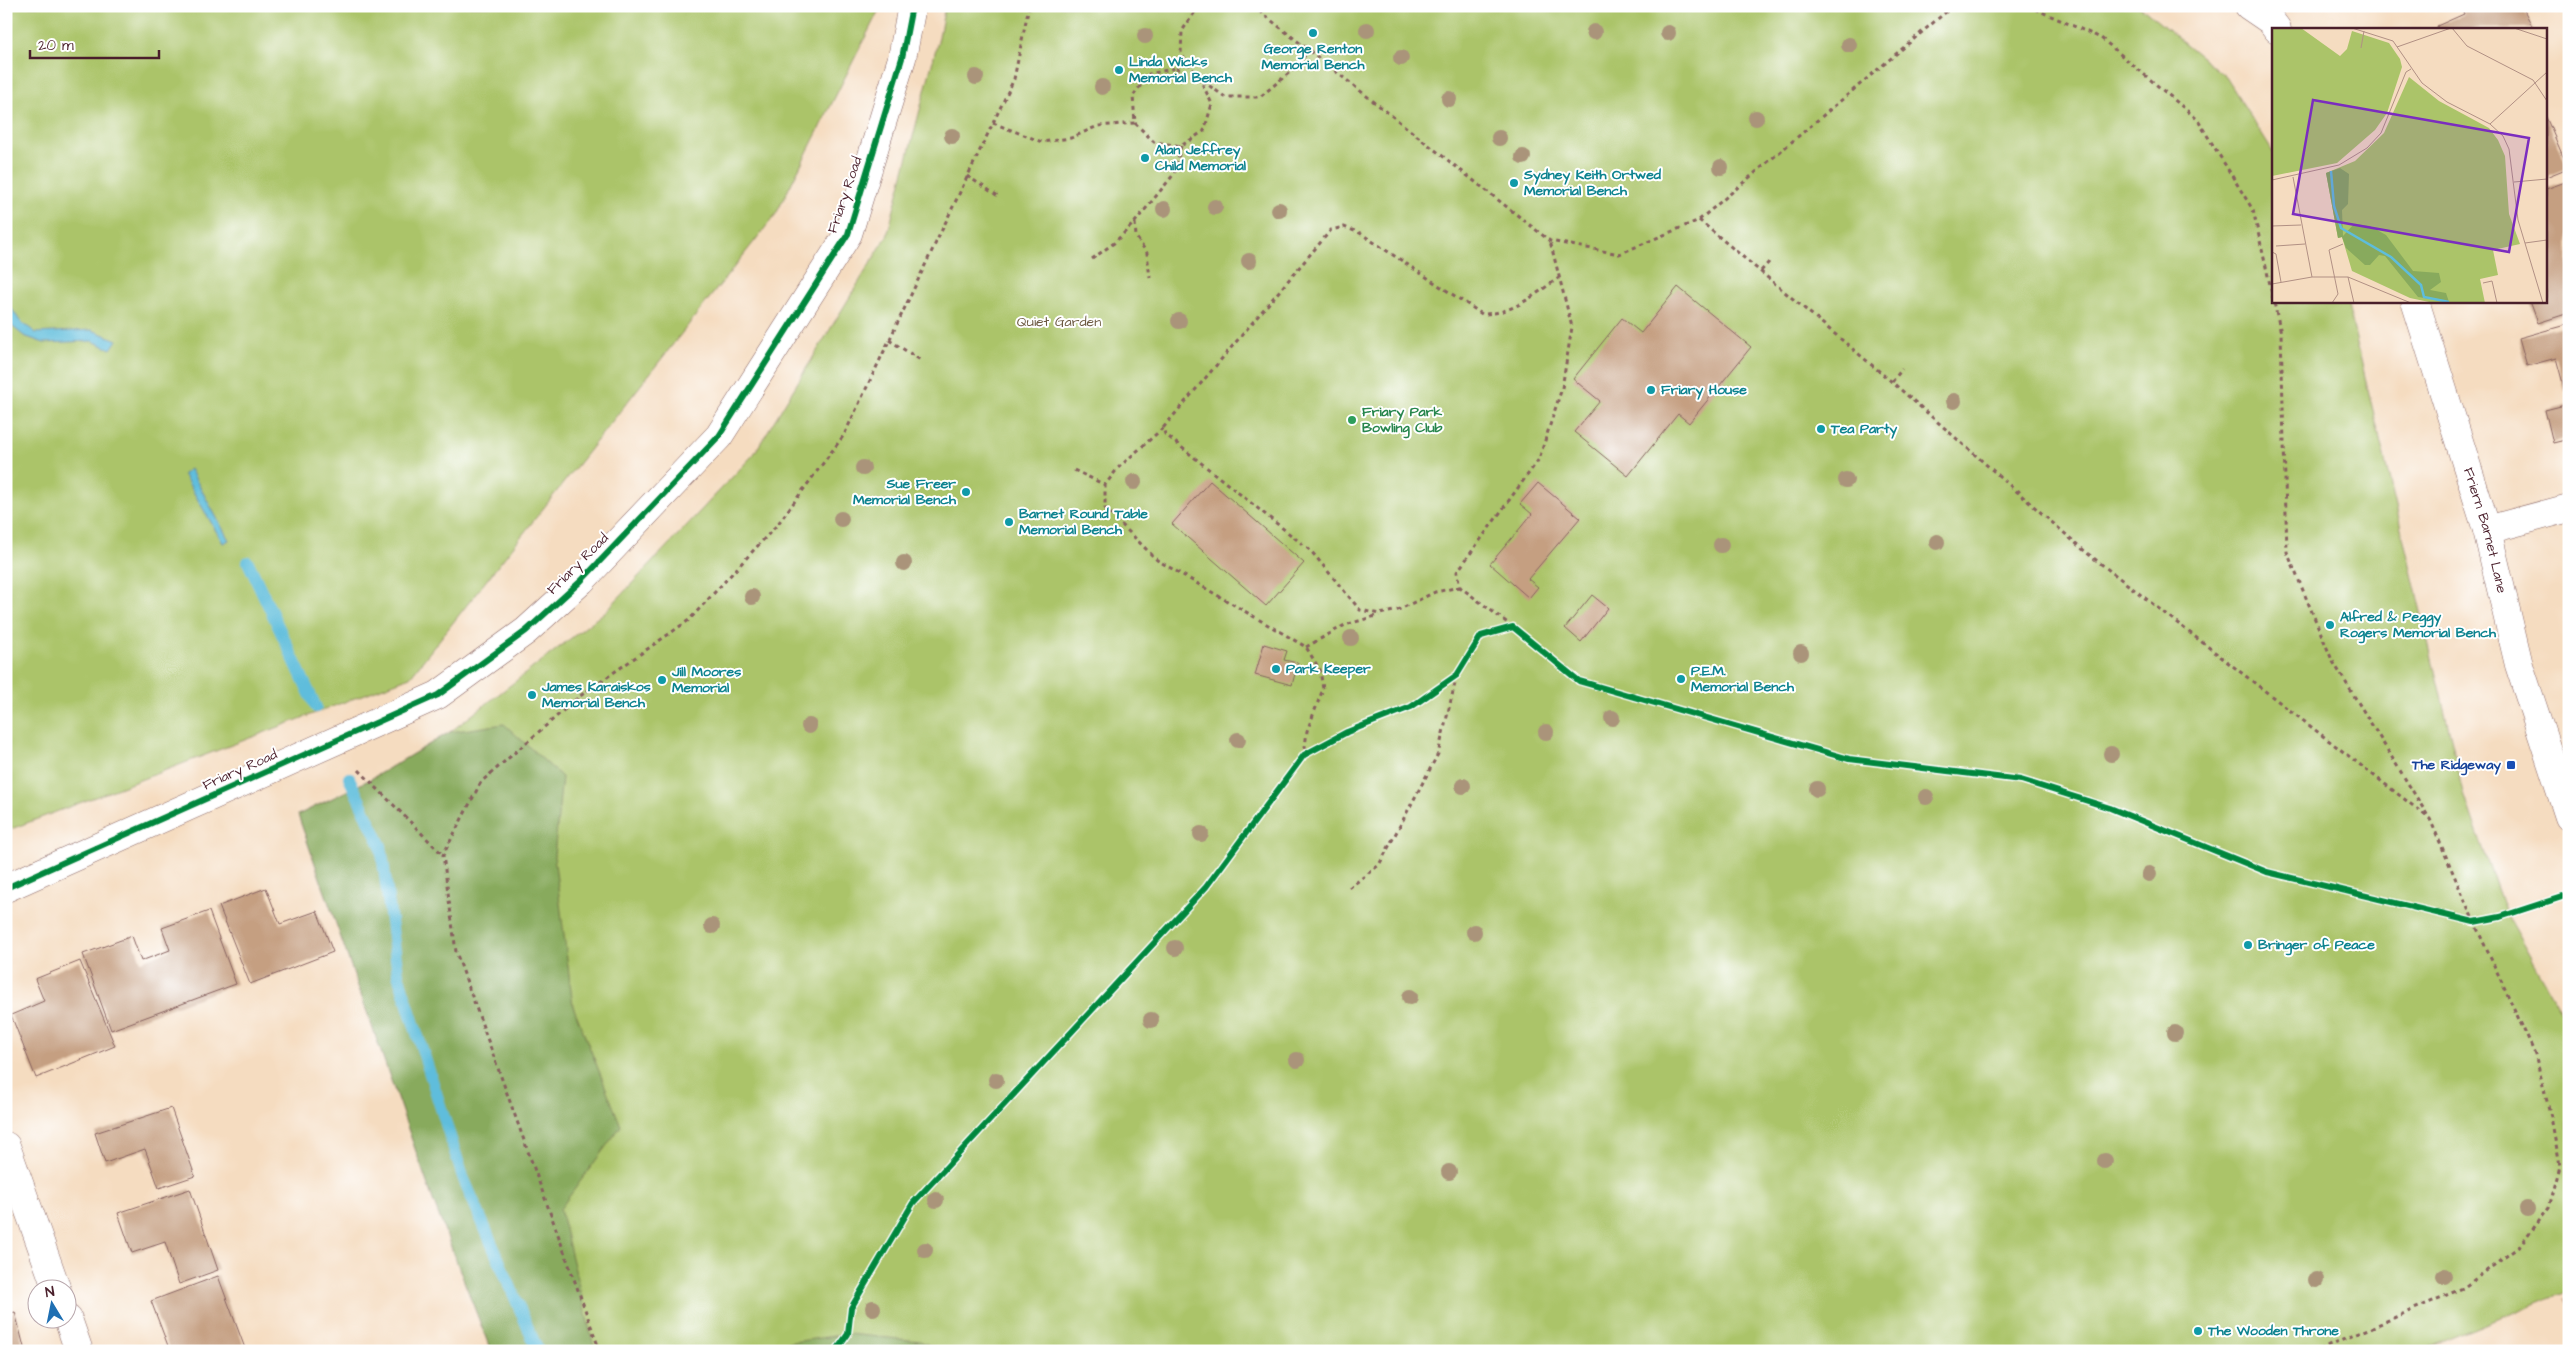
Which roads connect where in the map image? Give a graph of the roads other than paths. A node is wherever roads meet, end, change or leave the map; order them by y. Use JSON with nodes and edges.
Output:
{"nodes":[{"id":1,"x":912,"y":6,"type":"edge"},
{"id":2,"x":2248,"y":6,"type":"edge"},
{"id":3,"x":2276,"y":28,"type":"edge"},
{"id":4,"x":2415,"y":302,"type":"edge"},
{"id":5,"x":2569,"y":508,"type":"edge"},
{"id":6,"x":2487,"y":530,"type":"junction"},
{"id":7,"x":2569,"y":817,"type":"edge"},
{"id":8,"x":6,"y":888,"type":"edge"},
{"id":9,"x":6,"y":1146,"type":"edge"},
{"id":10,"x":53,"y":1280,"type":"edge"},
{"id":11,"x":72,"y":1330,"type":"edge"},
{"id":12,"x":79,"y":1351,"type":"edge"}],
"edges":[{"from":1,"to":8,"type":"street","name":"Friary Road"},
{"from":2,"to":3,"type":"street"},
{"from":4,"to":6,"type":"street","name":"Friern Barnet Lane"},
{"from":5,"to":6,"type":"street"},
{"from":6,"to":7,"type":"street","name":"Friern Barnet Lane"},
{"from":9,"to":10,"type":"street"},
{"from":11,"to":12,"type":"street"}]}
